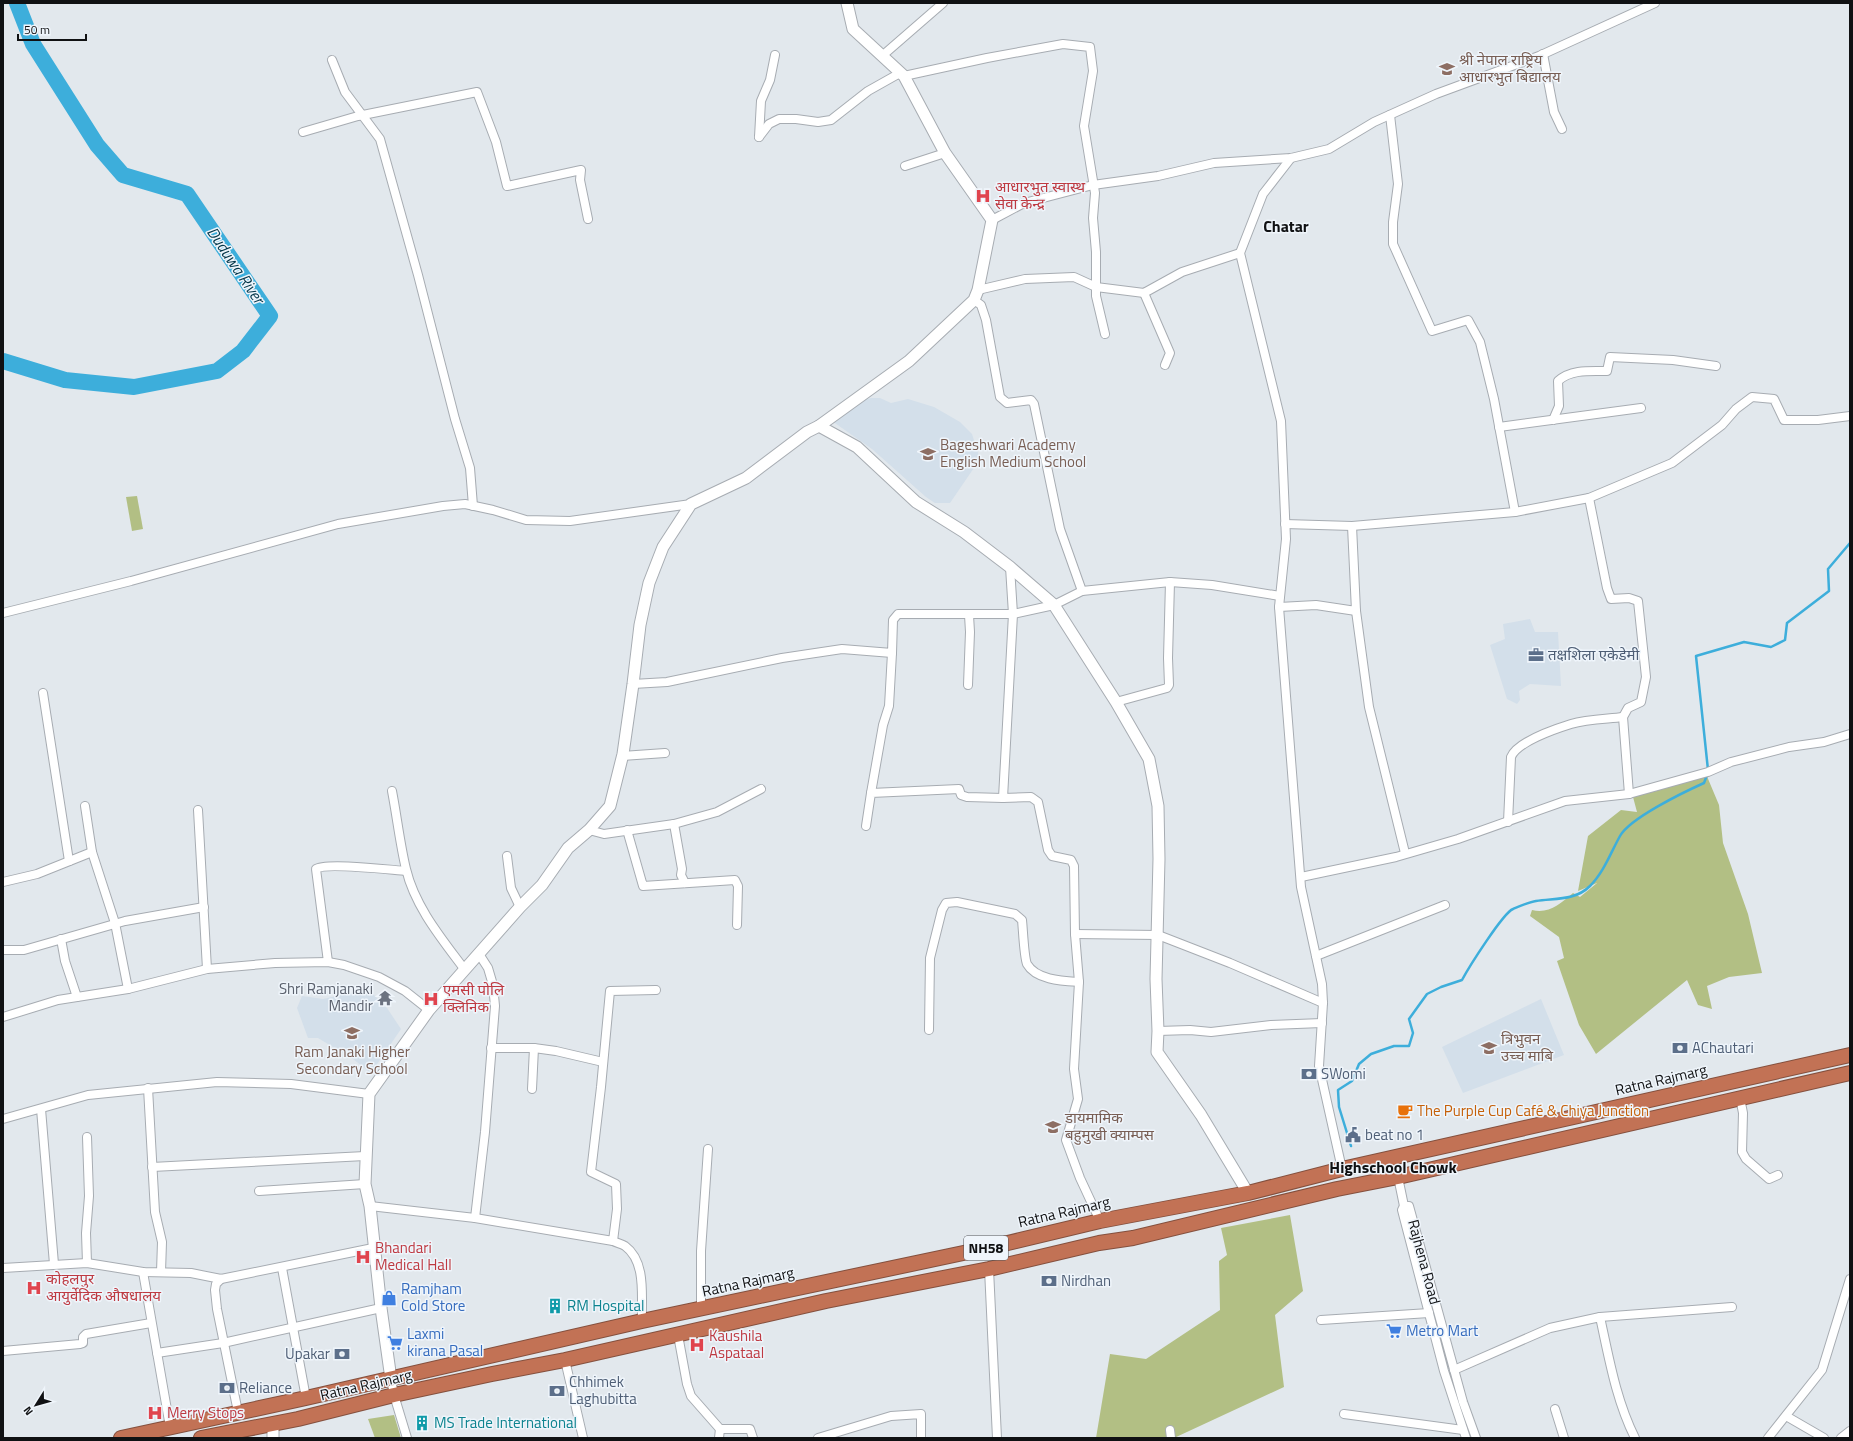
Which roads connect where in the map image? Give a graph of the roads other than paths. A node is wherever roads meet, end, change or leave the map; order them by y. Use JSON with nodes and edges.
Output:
{"nodes":[{"id":1,"x":847,"y":3,"type":"edge"},
{"id":2,"x":943,"y":3,"type":"edge"},
{"id":3,"x":1656,"y":3,"type":"edge"},
{"id":4,"x":1543,"y":54,"type":"junction"},
{"id":5,"x":774,"y":55,"type":"dead end"},
{"id":6,"x":882,"y":56,"type":"junction"},
{"id":7,"x":332,"y":60,"type":"dead end"},
{"id":8,"x":902,"y":75,"type":"junction"},
{"id":9,"x":362,"y":115,"type":"junction"},
{"id":10,"x":1390,"y":115,"type":"junction"},
{"id":11,"x":1562,"y":129,"type":"dead end"},
{"id":12,"x":304,"y":132,"type":"dead end"},
{"id":13,"x":945,"y":153,"type":"junction"},
{"id":14,"x":1291,"y":158,"type":"junction"},
{"id":15,"x":905,"y":166,"type":"dead end"},
{"id":16,"x":1093,"y":185,"type":"junction"},
{"id":17,"x":588,"y":219,"type":"dead end"},
{"id":18,"x":992,"y":220,"type":"junction"},
{"id":19,"x":1240,"y":253,"type":"junction"},
{"id":20,"x":1096,"y":288,"type":"junction"},
{"id":21,"x":1144,"y":293,"type":"junction"},
{"id":22,"x":976,"y":295,"type":"junction"},
{"id":23,"x":1105,"y":334,"type":"dead end"},
{"id":24,"x":1165,"y":365,"type":"dead end"},
{"id":25,"x":1716,"y":366,"type":"dead end"},
{"id":26,"x":1641,"y":408,"type":"dead end"},
{"id":27,"x":1850,"y":416,"type":"edge"},
{"id":28,"x":1553,"y":420,"type":"junction"},
{"id":29,"x":819,"y":426,"type":"junction"},
{"id":30,"x":1499,"y":427,"type":"junction"},
{"id":31,"x":1589,"y":498,"type":"junction"},
{"id":32,"x":691,"y":504,"type":"junction"},
{"id":33,"x":473,"y":506,"type":"junction"},
{"id":34,"x":1515,"y":512,"type":"junction"},
{"id":35,"x":1285,"y":524,"type":"junction"},
{"id":36,"x":1352,"y":526,"type":"junction"},
{"id":37,"x":1010,"y":567,"type":"junction"},
{"id":38,"x":1170,"y":582,"type":"junction"},
{"id":39,"x":1082,"y":591,"type":"junction"},
{"id":40,"x":1280,"y":596,"type":"junction"},
{"id":41,"x":1054,"y":605,"type":"junction"},
{"id":42,"x":1279,"y":607,"type":"junction"},
{"id":43,"x":1356,"y":611,"type":"junction"},
{"id":44,"x":3,"y":613,"type":"edge"},
{"id":45,"x":1013,"y":614,"type":"junction"},
{"id":46,"x":969,"y":615,"type":"junction"},
{"id":47,"x":892,"y":653,"type":"junction"},
{"id":48,"x":634,"y":684,"type":"junction"},
{"id":49,"x":968,"y":685,"type":"dead end"},
{"id":50,"x":43,"y":693,"type":"dead end"},
{"id":51,"x":1116,"y":702,"type":"junction"},
{"id":52,"x":1623,"y":717,"type":"junction"},
{"id":53,"x":1850,"y":734,"type":"edge"},
{"id":54,"x":665,"y":753,"type":"dead end"},
{"id":55,"x":622,"y":756,"type":"junction"},
{"id":56,"x":761,"y":789,"type":"dead end"},
{"id":57,"x":392,"y":791,"type":"dead end"},
{"id":58,"x":871,"y":793,"type":"junction"},
{"id":59,"x":1629,"y":794,"type":"junction"},
{"id":60,"x":1003,"y":798,"type":"junction"},
{"id":61,"x":85,"y":806,"type":"dead end"},
{"id":62,"x":198,"y":810,"type":"dead end"},
{"id":63,"x":1508,"y":822,"type":"junction"},
{"id":64,"x":674,"y":824,"type":"junction"},
{"id":65,"x":866,"y":826,"type":"dead end"},
{"id":66,"x":589,"y":830,"type":"junction"},
{"id":67,"x":627,"y":830,"type":"junction"},
{"id":68,"x":92,"y":852,"type":"junction"},
{"id":69,"x":1405,"y":853,"type":"junction"},
{"id":70,"x":507,"y":856,"type":"dead end"},
{"id":71,"x":69,"y":861,"type":"junction"},
{"id":72,"x":406,"y":871,"type":"junction"},
{"id":73,"x":1301,"y":877,"type":"junction"},
{"id":74,"x":3,"y":882,"type":"edge"},
{"id":75,"x":685,"y":883,"type":"junction"},
{"id":76,"x":1445,"y":905,"type":"dead end"},
{"id":77,"x":204,"y":907,"type":"junction"},
{"id":78,"x":520,"y":907,"type":"junction"},
{"id":79,"x":115,"y":924,"type":"junction"},
{"id":80,"x":737,"y":926,"type":"dead end"},
{"id":81,"x":1075,"y":934,"type":"junction"},
{"id":82,"x":1158,"y":935,"type":"junction"},
{"id":83,"x":61,"y":939,"type":"junction"},
{"id":84,"x":3,"y":950,"type":"edge"},
{"id":85,"x":479,"y":954,"type":"junction"},
{"id":86,"x":1316,"y":956,"type":"junction"},
{"id":87,"x":328,"y":962,"type":"junction"},
{"id":88,"x":207,"y":969,"type":"junction"},
{"id":89,"x":465,"y":970,"type":"junction"},
{"id":90,"x":1079,"y":982,"type":"junction"},
{"id":91,"x":128,"y":989,"type":"junction"},
{"id":92,"x":656,"y":990,"type":"dead end"},
{"id":93,"x":77,"y":997,"type":"junction"},
{"id":94,"x":1323,"y":1003,"type":"junction"},
{"id":95,"x":429,"y":1010,"type":"junction"},
{"id":96,"x":3,"y":1017,"type":"edge"},
{"id":97,"x":1322,"y":1024,"type":"junction"},
{"id":98,"x":929,"y":1030,"type":"dead end"},
{"id":99,"x":1158,"y":1031,"type":"junction"},
{"id":100,"x":491,"y":1048,"type":"junction"},
{"id":101,"x":534,"y":1048,"type":"junction"},
{"id":102,"x":1850,"y":1055,"type":"edge"},
{"id":103,"x":604,"y":1062,"type":"junction"},
{"id":104,"x":1850,"y":1073,"type":"edge"},
{"id":105,"x":148,"y":1088,"type":"junction"},
{"id":106,"x":532,"y":1090,"type":"dead end"},
{"id":107,"x":369,"y":1094,"type":"junction"},
{"id":108,"x":1740,"y":1098,"type":"junction"},
{"id":109,"x":41,"y":1110,"type":"junction"},
{"id":110,"x":3,"y":1119,"type":"edge"},
{"id":111,"x":87,"y":1137,"type":"dead end"},
{"id":112,"x":708,"y":1149,"type":"dead end"},
{"id":113,"x":365,"y":1156,"type":"junction"},
{"id":114,"x":152,"y":1167,"type":"junction"},
{"id":115,"x":1342,"y":1169,"type":"junction"},
{"id":116,"x":1778,"y":1174,"type":"dead end"},
{"id":117,"x":1398,"y":1176,"type":"junction"},
{"id":118,"x":365,"y":1184,"type":"junction"},
{"id":119,"x":259,"y":1191,"type":"dead end"},
{"id":120,"x":1248,"y":1193,"type":"junction"},
{"id":121,"x":370,"y":1206,"type":"junction"},
{"id":122,"x":475,"y":1218,"type":"junction"},
{"id":123,"x":1100,"y":1221,"type":"junction"},
{"id":124,"x":613,"y":1241,"type":"junction"},
{"id":125,"x":374,"y":1248,"type":"junction"},
{"id":126,"x":87,"y":1263,"type":"junction"},
{"id":127,"x":54,"y":1264,"type":"junction"},
{"id":128,"x":3,"y":1268,"type":"edge"},
{"id":129,"x":282,"y":1268,"type":"junction"},
{"id":130,"x":989,"y":1269,"type":"junction"},
{"id":131,"x":143,"y":1272,"type":"junction"},
{"id":132,"x":161,"y":1272,"type":"junction"},
{"id":133,"x":221,"y":1279,"type":"junction"},
{"id":134,"x":1850,"y":1279,"type":"edge"},
{"id":135,"x":1430,"y":1302,"type":"junction"},
{"id":136,"x":1732,"y":1307,"type":"dead end"},
{"id":137,"x":381,"y":1308,"type":"junction"},
{"id":138,"x":701,"y":1309,"type":"junction"},
{"id":139,"x":1429,"y":1313,"type":"junction"},
{"id":140,"x":1600,"y":1317,"type":"junction"},
{"id":141,"x":1321,"y":1320,"type":"dead end"},
{"id":142,"x":642,"y":1321,"type":"junction"},
{"id":143,"x":151,"y":1322,"type":"junction"},
{"id":144,"x":294,"y":1328,"type":"junction"},
{"id":145,"x":678,"y":1335,"type":"junction"},
{"id":146,"x":223,"y":1343,"type":"junction"},
{"id":147,"x":3,"y":1351,"type":"edge"},
{"id":148,"x":157,"y":1353,"type":"junction"},
{"id":149,"x":565,"y":1360,"type":"junction"},
{"id":150,"x":1454,"y":1370,"type":"junction"},
{"id":151,"x":391,"y":1379,"type":"junction"},
{"id":152,"x":394,"y":1395,"type":"junction"},
{"id":153,"x":306,"y":1398,"type":"junction"},
{"id":154,"x":1463,"y":1402,"type":"junction"},
{"id":155,"x":1454,"y":1405,"type":"junction"},
{"id":156,"x":1555,"y":1409,"type":"dead end"},
{"id":157,"x":238,"y":1412,"type":"junction"},
{"id":158,"x":1344,"y":1414,"type":"dead end"},
{"id":159,"x":1786,"y":1416,"type":"junction"},
{"id":160,"x":273,"y":1423,"type":"junction"},
{"id":161,"x":170,"y":1427,"type":"junction"},
{"id":162,"x":720,"y":1429,"type":"junction"},
{"id":163,"x":1850,"y":1431,"type":"edge"},
{"id":164,"x":1465,"y":1434,"type":"edge"},
{"id":165,"x":121,"y":1438,"type":"edge"},
{"id":166,"x":201,"y":1438,"type":"edge"},
{"id":167,"x":273,"y":1438,"type":"edge"},
{"id":168,"x":406,"y":1438,"type":"edge"},
{"id":169,"x":583,"y":1438,"type":"edge"},
{"id":170,"x":719,"y":1438,"type":"edge"},
{"id":171,"x":753,"y":1438,"type":"edge"},
{"id":172,"x":818,"y":1438,"type":"edge"},
{"id":173,"x":921,"y":1438,"type":"edge"},
{"id":174,"x":997,"y":1438,"type":"edge"},
{"id":175,"x":1476,"y":1438,"type":"edge"},
{"id":176,"x":1564,"y":1438,"type":"edge"},
{"id":177,"x":1635,"y":1438,"type":"edge"},
{"id":178,"x":1768,"y":1438,"type":"edge"},
{"id":179,"x":1824,"y":1438,"type":"edge"},
{"id":180,"x":1841,"y":1438,"type":"edge"}],
"edges":[{"from":1,"to":6,"type":"street"},
{"from":2,"to":6,"type":"street"},
{"from":3,"to":4,"type":"street"},
{"from":4,"to":10,"type":"street"},
{"from":4,"to":11,"type":"street"},
{"from":5,"to":8,"type":"street"},
{"from":6,"to":8,"type":"street"},
{"from":7,"to":9,"type":"street"},
{"from":8,"to":13,"type":"street"},
{"from":8,"to":16,"type":"street"},
{"from":9,"to":12,"type":"street"},
{"from":9,"to":17,"type":"street"},
{"from":9,"to":33,"type":"street"},
{"from":10,"to":14,"type":"street"},
{"from":10,"to":30,"type":"street"},
{"from":13,"to":15,"type":"street"},
{"from":13,"to":18,"type":"street"},
{"from":14,"to":16,"type":"street"},
{"from":14,"to":19,"type":"street"},
{"from":16,"to":18,"type":"street"},
{"from":16,"to":20,"type":"street"},
{"from":18,"to":22,"type":"street"},
{"from":19,"to":21,"type":"street"},
{"from":19,"to":35,"type":"street"},
{"from":20,"to":21,"type":"street"},
{"from":20,"to":22,"type":"street"},
{"from":20,"to":23,"type":"street"},
{"from":21,"to":24,"type":"street"},
{"from":22,"to":29,"type":"street"},
{"from":22,"to":39,"type":"street"},
{"from":25,"to":28,"type":"street"},
{"from":26,"to":28,"type":"street"},
{"from":27,"to":31,"type":"street"},
{"from":28,"to":30,"type":"street"},
{"from":29,"to":32,"type":"street"},
{"from":29,"to":37,"type":"street"},
{"from":30,"to":34,"type":"street"},
{"from":31,"to":34,"type":"street"},
{"from":31,"to":52,"type":"street"},
{"from":32,"to":33,"type":"street"},
{"from":32,"to":48,"type":"street"},
{"from":33,"to":44,"type":"street"},
{"from":34,"to":36,"type":"street"},
{"from":35,"to":36,"type":"street"},
{"from":35,"to":40,"type":"street"},
{"from":36,"to":43,"type":"street"},
{"from":37,"to":41,"type":"street"},
{"from":37,"to":45,"type":"street"},
{"from":38,"to":39,"type":"street"},
{"from":38,"to":40,"type":"street"},
{"from":38,"to":51,"type":"street"},
{"from":39,"to":41,"type":"street"},
{"from":40,"to":42,"type":"street"},
{"from":41,"to":45,"type":"street"},
{"from":41,"to":51,"type":"street"},
{"from":42,"to":43,"type":"street"},
{"from":42,"to":73,"type":"street"},
{"from":43,"to":69,"type":"street"},
{"from":45,"to":46,"type":"street"},
{"from":45,"to":60,"type":"street"},
{"from":46,"to":47,"type":"street"},
{"from":46,"to":49,"type":"street"},
{"from":47,"to":48,"type":"street"},
{"from":47,"to":58,"type":"street"},
{"from":48,"to":55,"type":"street"},
{"from":50,"to":71,"type":"street"},
{"from":51,"to":82,"type":"street"},
{"from":52,"to":59,"type":"street"},
{"from":52,"to":63,"type":"street"},
{"from":53,"to":59,"type":"street"},
{"from":54,"to":55,"type":"street"},
{"from":55,"to":66,"type":"street"},
{"from":56,"to":64,"type":"street"},
{"from":57,"to":72,"type":"street"},
{"from":58,"to":60,"type":"street"},
{"from":58,"to":65,"type":"street"},
{"from":59,"to":63,"type":"street"},
{"from":60,"to":81,"type":"street"},
{"from":61,"to":68,"type":"street"},
{"from":62,"to":77,"type":"street"},
{"from":63,"to":69,"type":"street"},
{"from":64,"to":67,"type":"street"},
{"from":64,"to":75,"type":"street"},
{"from":66,"to":67,"type":"street"},
{"from":66,"to":78,"type":"street"},
{"from":67,"to":75,"type":"street"},
{"from":68,"to":71,"type":"street"},
{"from":68,"to":79,"type":"street"},
{"from":69,"to":73,"type":"street"},
{"from":70,"to":78,"type":"street"},
{"from":71,"to":74,"type":"street"},
{"from":72,"to":87,"type":"street"},
{"from":72,"to":89,"type":"street"},
{"from":73,"to":86,"type":"street"},
{"from":75,"to":80,"type":"street"},
{"from":76,"to":86,"type":"street"},
{"from":77,"to":79,"type":"street"},
{"from":77,"to":88,"type":"street"},
{"from":78,"to":85,"type":"street"},
{"from":79,"to":83,"type":"street"},
{"from":79,"to":91,"type":"street"},
{"from":81,"to":82,"type":"street"},
{"from":81,"to":90,"type":"street"},
{"from":82,"to":94,"type":"street"},
{"from":82,"to":99,"type":"street"},
{"from":83,"to":84,"type":"street"},
{"from":83,"to":93,"type":"street"},
{"from":85,"to":89,"type":"street"},
{"from":85,"to":100,"type":"street"},
{"from":86,"to":94,"type":"street"},
{"from":87,"to":88,"type":"street"},
{"from":87,"to":95,"type":"street"},
{"from":88,"to":91,"type":"street"},
{"from":89,"to":95,"type":"street"},
{"from":90,"to":98,"type":"street"},
{"from":90,"to":123,"type":"street"},
{"from":91,"to":93,"type":"street"},
{"from":92,"to":103,"type":"street"},
{"from":93,"to":96,"type":"street"},
{"from":94,"to":97,"type":"street"},
{"from":95,"to":107,"type":"street"},
{"from":97,"to":99,"type":"street"},
{"from":97,"to":115,"type":"street"},
{"from":99,"to":120,"type":"street"},
{"from":100,"to":101,"type":"street"},
{"from":100,"to":122,"type":"street"},
{"from":101,"to":103,"type":"street"},
{"from":101,"to":106,"type":"street"},
{"from":102,"to":115,"type":"highway","name":"Ratna Rajmarg","number":"NH58"},
{"from":103,"to":124,"type":"street"},
{"from":104,"to":108,"type":"highway","name":"Ratna Rajmarg","number":"NH58"},
{"from":105,"to":107,"type":"street"},
{"from":105,"to":109,"type":"street"},
{"from":105,"to":114,"type":"street"},
{"from":107,"to":113,"type":"street"},
{"from":108,"to":116,"type":"street"},
{"from":108,"to":117,"type":"highway","name":"Ratna Rajmarg","number":"NH58"},
{"from":109,"to":110,"type":"street"},
{"from":109,"to":127,"type":"street"},
{"from":111,"to":126,"type":"street"},
{"from":112,"to":138,"type":"street"},
{"from":113,"to":114,"type":"street"},
{"from":113,"to":118,"type":"street"},
{"from":114,"to":132,"type":"street"},
{"from":115,"to":120,"type":"highway","name":"Ratna Rajmarg","number":"NH58"},
{"from":117,"to":130,"type":"highway","name":"Ratna Rajmarg","number":"NH58"},
{"from":117,"to":135,"type":"street","name":"Rajhena Road"},
{"from":118,"to":119,"type":"street"},
{"from":118,"to":121,"type":"street"},
{"from":120,"to":123,"type":"highway","name":"Ratna Rajmarg","number":"NH58"},
{"from":121,"to":122,"type":"street"},
{"from":121,"to":125,"type":"street"},
{"from":122,"to":124,"type":"street"},
{"from":123,"to":138,"type":"highway","name":"Ratna Rajmarg","number":"NH58"},
{"from":124,"to":142,"type":"street"},
{"from":125,"to":129,"type":"street"},
{"from":125,"to":137,"type":"street"},
{"from":126,"to":127,"type":"street"},
{"from":126,"to":131,"type":"street"},
{"from":127,"to":128,"type":"street"},
{"from":129,"to":133,"type":"street"},
{"from":129,"to":144,"type":"street"},
{"from":130,"to":145,"type":"highway","name":"Ratna Rajmarg","number":"NH58"},
{"from":130,"to":174,"type":"street"},
{"from":131,"to":132,"type":"street"},
{"from":131,"to":143,"type":"street"},
{"from":132,"to":133,"type":"street"},
{"from":133,"to":146,"type":"street"},
{"from":134,"to":159,"type":"street"},
{"from":135,"to":139,"type":"street","name":"Rajhena Road"},
{"from":135,"to":150,"type":"street","name":"Rajhena Road"},
{"from":136,"to":140,"type":"street"},
{"from":137,"to":144,"type":"street"},
{"from":137,"to":151,"type":"street"},
{"from":138,"to":142,"type":"highway","name":"Ratna Rajmarg","number":"NH58"},
{"from":139,"to":141,"type":"street"},
{"from":139,"to":155,"type":"street","name":"Rajhena Road"},
{"from":140,"to":150,"type":"street"},
{"from":140,"to":177,"type":"street"},
{"from":142,"to":151,"type":"highway","name":"Ratna Rajmarg","number":"NH58"},
{"from":143,"to":147,"type":"street"},
{"from":143,"to":148,"type":"street"},
{"from":144,"to":146,"type":"street"},
{"from":144,"to":153,"type":"street"},
{"from":145,"to":149,"type":"highway","name":"Ratna Rajmarg","number":"NH58"},
{"from":145,"to":162,"type":"street"},
{"from":146,"to":148,"type":"street"},
{"from":146,"to":157,"type":"street"},
{"from":148,"to":161,"type":"street"},
{"from":149,"to":152,"type":"highway","name":"Ratna Rajmarg","number":"NH58"},
{"from":149,"to":169,"type":"street"},
{"from":150,"to":154,"type":"street","name":"Rajhena Road"},
{"from":151,"to":152,"type":"street"},
{"from":151,"to":153,"type":"highway","name":"Ratna Rajmarg","number":"NH58"},
{"from":152,"to":160,"type":"highway","name":"Ratna Rajmarg","number":"NH58"},
{"from":152,"to":168,"type":"street"},
{"from":153,"to":157,"type":"highway","name":"Ratna Rajmarg","number":"NH58"},
{"from":154,"to":155,"type":"street"},
{"from":154,"to":175,"type":"street","name":"Rajhena Road"},
{"from":155,"to":164,"type":"street","name":"Rajhena Road"},
{"from":156,"to":176,"type":"street"},
{"from":157,"to":161,"type":"highway","name":"Ratna Rajmarg","number":"NH58"},
{"from":158,"to":164,"type":"street"},
{"from":159,"to":178,"type":"street"},
{"from":159,"to":179,"type":"street"},
{"from":160,"to":166,"type":"highway","name":"Ratna Rajmarg","number":"NH58"},
{"from":160,"to":167,"type":"street"},
{"from":161,"to":165,"type":"highway","name":"Ratna Rajmarg","number":"NH58"},
{"from":162,"to":170,"type":"street"},
{"from":162,"to":171,"type":"street"},
{"from":163,"to":180,"type":"street"},
{"from":172,"to":173,"type":"street"}]}
